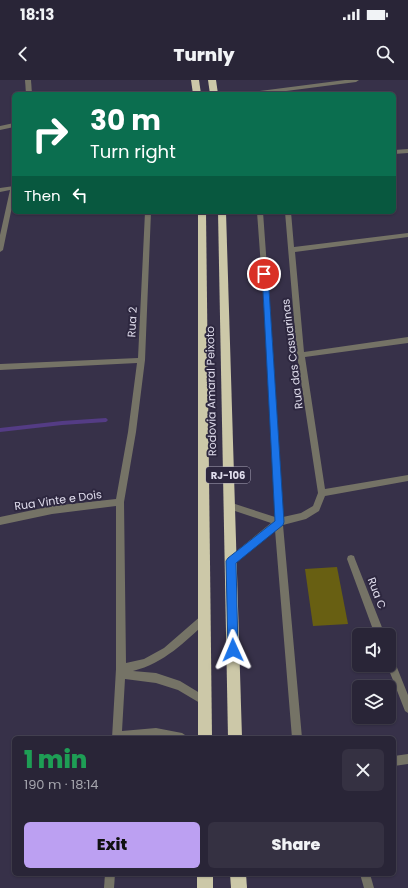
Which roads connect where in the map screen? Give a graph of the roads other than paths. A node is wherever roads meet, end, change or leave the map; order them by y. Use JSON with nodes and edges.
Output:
{"nodes":[{"id":1,"x":28,"y":80,"type":"edge"},
{"id":2,"x":195,"y":80,"type":"edge"},
{"id":3,"x":212,"y":80,"type":"edge"},
{"id":4,"x":298,"y":80,"type":"edge"},
{"id":5,"x":356,"y":80,"type":"edge"},
{"id":6,"x":293,"y":88,"type":"junction"},
{"id":7,"x":29,"y":92,"type":"edge"},
{"id":8,"x":196,"y":92,"type":"edge"},
{"id":9,"x":214,"y":92,"type":"edge"},
{"id":10,"x":266,"y":92,"type":"edge"},
{"id":11,"x":12,"y":125,"type":"edge"},
{"id":12,"x":0,"y":128,"type":"edge"},
{"id":13,"x":408,"y":150,"type":"edge"},
{"id":14,"x":396,"y":152,"type":"edge"},
{"id":15,"x":12,"y":188,"type":"edge"},
{"id":16,"x":0,"y":190,"type":"edge"},
{"id":17,"x":12,"y":197,"type":"edge"},
{"id":18,"x":148,"y":214,"type":"edge"},
{"id":19,"x":202,"y":214,"type":"edge"},
{"id":20,"x":222,"y":214,"type":"edge"},
{"id":21,"x":260,"y":214,"type":"edge"},
{"id":22,"x":288,"y":214,"type":"edge"},
{"id":23,"x":408,"y":235,"type":"edge"},
{"id":24,"x":0,"y":250,"type":"edge"},
{"id":25,"x":292,"y":250,"type":"junction"},
{"id":26,"x":408,"y":340,"type":"edge"},
{"id":27,"x":301,"y":354,"type":"junction"},
{"id":28,"x":141,"y":360,"type":"junction"},
{"id":29,"x":0,"y":367,"type":"edge"},
{"id":30,"x":408,"y":478,"type":"edge"},
{"id":31,"x":322,"y":493,"type":"junction"},
{"id":32,"x":120,"y":502,"type":"junction"},
{"id":33,"x":229,"y":506,"type":"junction"},
{"id":34,"x":0,"y":521,"type":"edge"},
{"id":35,"x":279,"y":522,"type":"junction"},
{"id":36,"x":351,"y":559,"type":"dead end"},
{"id":37,"x":231,"y":561,"type":"junction"},
{"id":38,"x":205,"y":618,"type":"junction"},
{"id":39,"x":377,"y":628,"type":"edge"},
{"id":40,"x":121,"y":672,"type":"junction"},
{"id":41,"x":394,"y":672,"type":"edge"},
{"id":42,"x":205,"y":701,"type":"junction"},
{"id":43,"x":408,"y":708,"type":"edge"},
{"id":44,"x":117,"y":736,"type":"edge"},
{"id":45,"x":127,"y":736,"type":"edge"},
{"id":46,"x":172,"y":736,"type":"edge"},
{"id":47,"x":205,"y":736,"type":"edge"},
{"id":48,"x":235,"y":736,"type":"edge"},
{"id":49,"x":297,"y":736,"type":"edge"},
{"id":50,"x":408,"y":759,"type":"edge"},
{"id":51,"x":396,"y":761,"type":"edge"},
{"id":52,"x":110,"y":876,"type":"edge"},
{"id":53,"x":205,"y":876,"type":"edge"},
{"id":54,"x":238,"y":876,"type":"edge"},
{"id":55,"x":365,"y":876,"type":"edge"},
{"id":56,"x":110,"y":888,"type":"edge"},
{"id":57,"x":205,"y":888,"type":"edge"},
{"id":58,"x":239,"y":888,"type":"edge"},
{"id":59,"x":368,"y":888,"type":"edge"}],
"edges":[{"from":1,"to":7,"type":"street"},
{"from":2,"to":8,"type":"highway"},
{"from":3,"to":9,"type":"highway"},
{"from":4,"to":6,"type":"street"},
{"from":5,"to":6,"type":"street"},
{"from":6,"to":10,"type":"street"},
{"from":11,"to":12,"type":"street"},
{"from":13,"to":14,"type":"street"},
{"from":15,"to":16,"type":"street"},
{"from":17,"to":24,"type":"street"},
{"from":18,"to":28,"type":"street","name":"Rua 2"},
{"from":19,"to":38,"type":"highway","name":"Rodovia Amaral Peixoto","number":"RJ-106"},
{"from":20,"to":33,"type":"highway","name":"Rodovia Amaral Peixoto","number":"RJ-106"},
{"from":21,"to":35,"type":"street"},
{"from":22,"to":25,"type":"street","name":"Rua das Casuarinas"},
{"from":23,"to":25,"type":"street"},
{"from":25,"to":27,"type":"street","name":"Rua das Casuarinas"},
{"from":26,"to":27,"type":"street"},
{"from":27,"to":31,"type":"street","name":"Rua das Casuarinas"},
{"from":28,"to":29,"type":"street"},
{"from":28,"to":32,"type":"street","name":"Rua 2"},
{"from":30,"to":31,"type":"street"},
{"from":31,"to":35,"type":"street"},
{"from":32,"to":34,"type":"street","name":"Rua Vinte e Dois"},
{"from":32,"to":40,"type":"street","name":"Rua 2"},
{"from":33,"to":35,"type":"street"},
{"from":33,"to":37,"type":"highway","name":"Rodovia Amaral Peixoto","number":"RJ-106"},
{"from":35,"to":37,"type":"street"},
{"from":35,"to":49,"type":"street"},
{"from":36,"to":39,"type":"street","name":"Rua C"},
{"from":37,"to":48,"type":"highway","name":"Rodovia Amaral Peixoto","number":"RJ-106"},
{"from":38,"to":40,"type":"street"},
{"from":38,"to":42,"type":"highway","name":"Rodovia Amaral Peixoto","number":"RJ-106"},
{"from":40,"to":42,"type":"street"},
{"from":40,"to":44,"type":"street","name":"Rua 2"},
{"from":41,"to":43,"type":"street"},
{"from":42,"to":47,"type":"highway","name":"Rodovia Amaral Peixoto","number":"RJ-106"},
{"from":45,"to":46,"type":"street"},
{"from":50,"to":51,"type":"street"},
{"from":52,"to":56,"type":"street"},
{"from":53,"to":57,"type":"highway"},
{"from":54,"to":58,"type":"highway"},
{"from":55,"to":59,"type":"street"}]}
